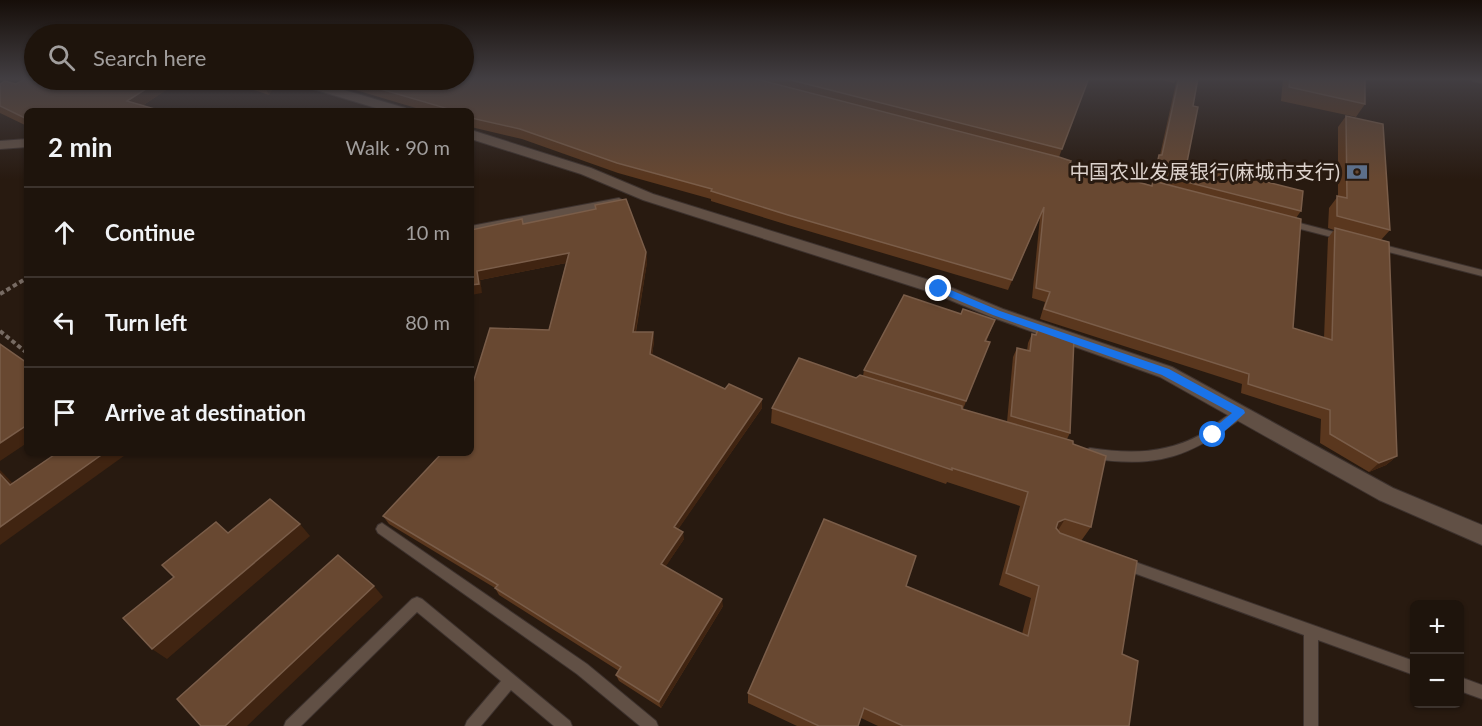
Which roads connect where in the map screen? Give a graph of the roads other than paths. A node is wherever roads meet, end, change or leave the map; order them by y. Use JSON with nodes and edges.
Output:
{"nodes":[{"id":1,"x":474,"y":135,"type":"edge"},
{"id":2,"x":24,"y":143,"type":"edge"},
{"id":3,"x":0,"y":145,"type":"edge"},
{"id":4,"x":504,"y":145,"type":"junction"},
{"id":5,"x":474,"y":147,"type":"edge"},
{"id":6,"x":648,"y":197,"type":"junction"},
{"id":7,"x":1277,"y":220,"type":"edge"},
{"id":8,"x":474,"y":230,"type":"edge"},
{"id":9,"x":1357,"y":241,"type":"edge"},
{"id":10,"x":1368,"y":244,"type":"edge"},
{"id":11,"x":1482,"y":273,"type":"edge"},
{"id":12,"x":1240,"y":413,"type":"junction"},
{"id":13,"x":1077,"y":450,"type":"edge"},
{"id":14,"x":382,"y":529,"type":"edge"},
{"id":15,"x":1482,"y":535,"type":"edge"},
{"id":16,"x":1112,"y":560,"type":"edge"},
{"id":17,"x":1311,"y":631,"type":"junction"},
{"id":18,"x":1410,"y":667,"type":"edge"},
{"id":19,"x":511,"y":680,"type":"junction"},
{"id":20,"x":1464,"y":685,"type":"edge"},
{"id":21,"x":1482,"y":692,"type":"edge"},
{"id":22,"x":291,"y":726,"type":"edge"},
{"id":23,"x":472,"y":726,"type":"edge"},
{"id":24,"x":565,"y":726,"type":"edge"},
{"id":25,"x":651,"y":726,"type":"edge"},
{"id":26,"x":1311,"y":726,"type":"edge"}],
"edges":[{"from":1,"to":4,"type":"street"},
{"from":2,"to":3,"type":"street"},
{"from":4,"to":5,"type":"street"},
{"from":4,"to":6,"type":"street"},
{"from":6,"to":8,"type":"street"},
{"from":6,"to":12,"type":"street"},
{"from":7,"to":9,"type":"lane"},
{"from":10,"to":11,"type":"lane"},
{"from":12,"to":13,"type":"lane"},
{"from":12,"to":15,"type":"street"},
{"from":14,"to":25,"type":"lane"},
{"from":16,"to":17,"type":"lane"},
{"from":17,"to":18,"type":"lane"},
{"from":17,"to":26,"type":"lane"},
{"from":19,"to":22,"type":"lane"},
{"from":19,"to":23,"type":"lane"},
{"from":19,"to":24,"type":"lane"},
{"from":20,"to":21,"type":"lane"}]}
